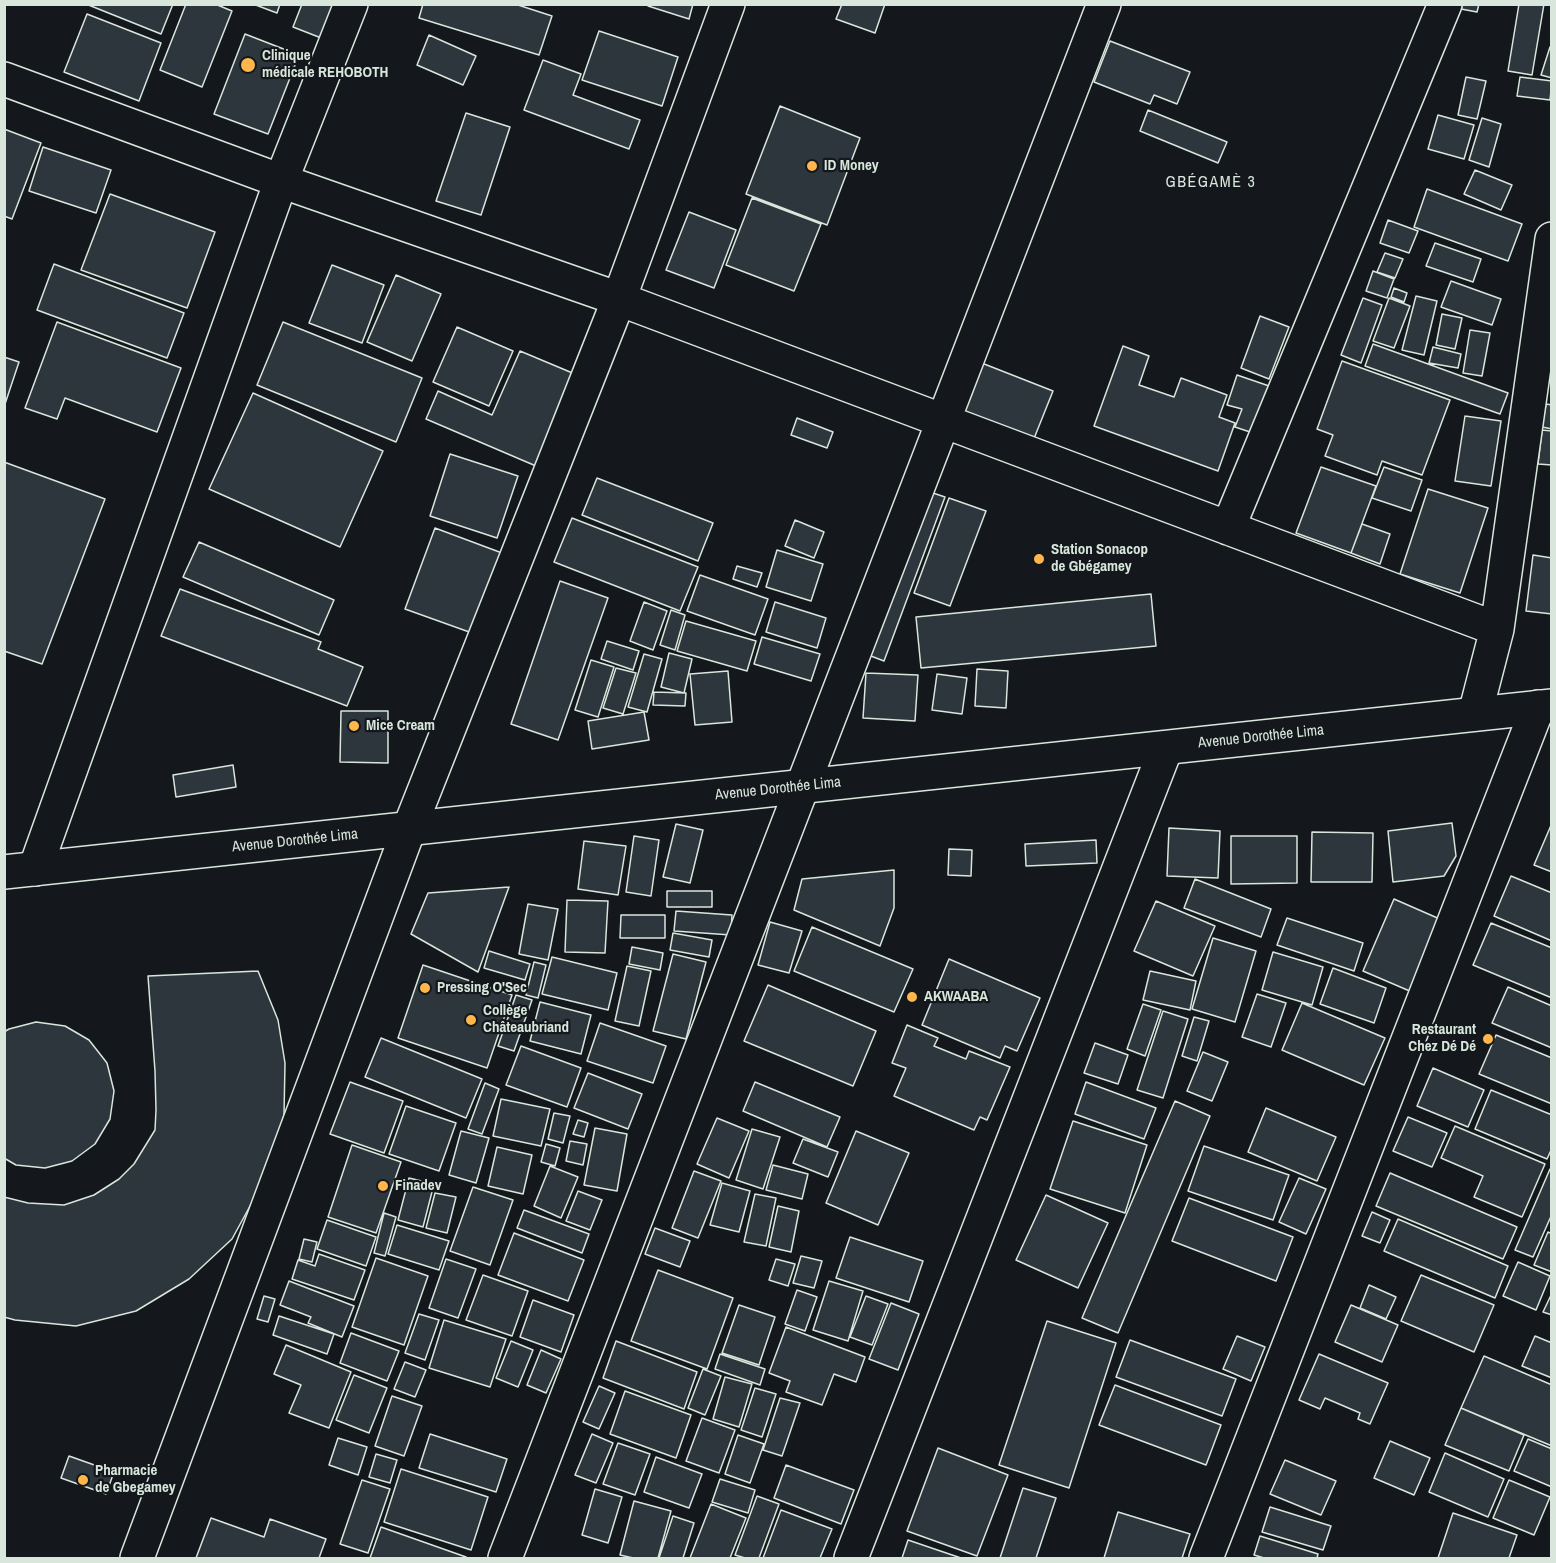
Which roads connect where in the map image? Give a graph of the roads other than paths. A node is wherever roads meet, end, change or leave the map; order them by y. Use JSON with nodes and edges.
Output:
{"nodes":[{"id":1,"x":351,"y":4,"type":"edge"},
{"id":2,"x":728,"y":4,"type":"edge"},
{"id":3,"x":1104,"y":4,"type":"edge"},
{"id":4,"x":1445,"y":4,"type":"edge"},
{"id":5,"x":4,"y":79,"type":"edge"},
{"id":6,"x":281,"y":181,"type":"junction"},
{"id":7,"x":1551,"y":239,"type":"edge"},
{"id":8,"x":619,"y":299,"type":"junction"},
{"id":9,"x":943,"y":422,"type":"junction"},
{"id":10,"x":1228,"y":528,"type":"junction"},
{"id":11,"x":1497,"y":629,"type":"junction"},
{"id":12,"x":1545,"y":706,"type":"edge"},
{"id":13,"x":1475,"y":714,"type":"junction"},
{"id":14,"x":1166,"y":748,"type":"junction"},
{"id":15,"x":803,"y":787,"type":"junction"},
{"id":16,"x":409,"y":829,"type":"junction"},
{"id":17,"x":20,"y":871,"type":"edge"},
{"id":18,"x":137,"y":1558,"type":"edge"},
{"id":19,"x":506,"y":1558,"type":"edge"},
{"id":20,"x":851,"y":1558,"type":"edge"},
{"id":21,"x":1206,"y":1558,"type":"edge"}],
"edges":[{"from":1,"to":6,"type":"street"},
{"from":2,"to":8,"type":"street"},
{"from":3,"to":9,"type":"street"},
{"from":4,"to":10,"type":"street"},
{"from":5,"to":6,"type":"street"},
{"from":6,"to":8,"type":"street"},
{"from":6,"to":17,"type":"street"},
{"from":7,"to":11,"type":"street"},
{"from":8,"to":9,"type":"street"},
{"from":8,"to":16,"type":"street"},
{"from":9,"to":10,"type":"street"},
{"from":9,"to":15,"type":"street"},
{"from":10,"to":11,"type":"street"},
{"from":11,"to":13,"type":"street"},
{"from":12,"to":13,"type":"street","name":"Avenue Dorothée Lima"},
{"from":12,"to":21,"type":"street"},
{"from":13,"to":14,"type":"street","name":"Avenue Dorothée Lima"},
{"from":14,"to":15,"type":"street","name":"Avenue Dorothée Lima"},
{"from":14,"to":20,"type":"street"},
{"from":15,"to":16,"type":"street","name":"Avenue Dorothée Lima"},
{"from":15,"to":19,"type":"street"},
{"from":16,"to":17,"type":"street","name":"Avenue Dorothée Lima"},
{"from":16,"to":18,"type":"street"}]}
